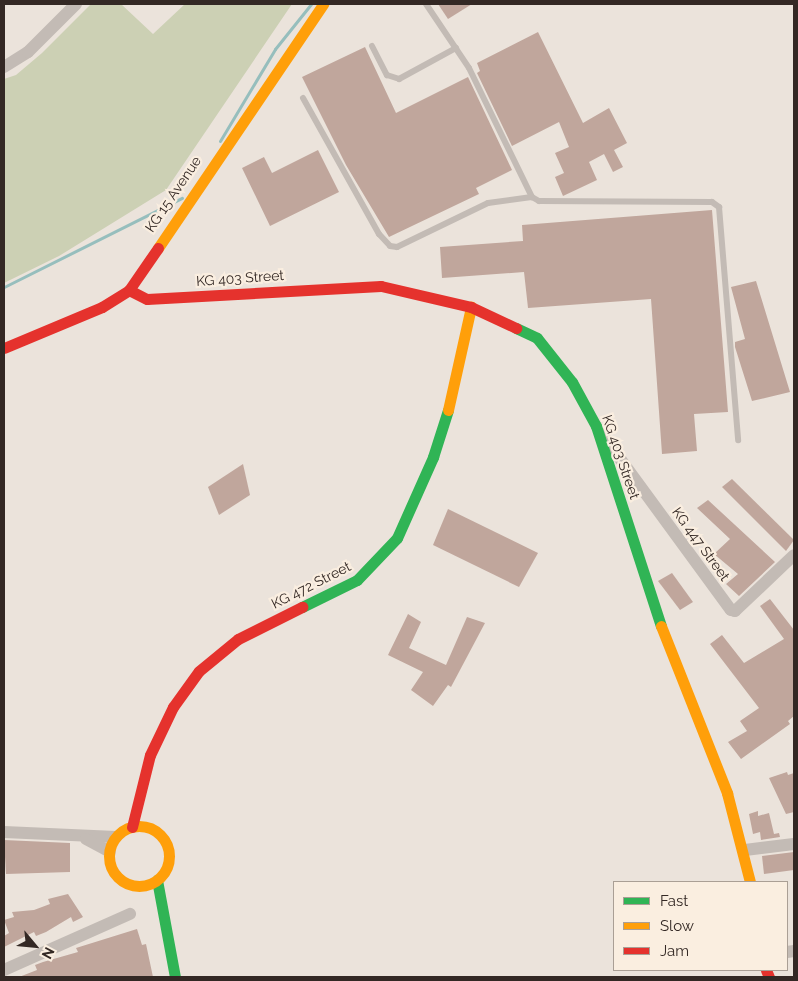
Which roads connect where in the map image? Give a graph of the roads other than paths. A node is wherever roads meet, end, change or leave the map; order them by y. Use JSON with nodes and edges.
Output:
{"nodes":[{"id":1,"x":76,"y":4,"type":"edge"},
{"id":2,"x":323,"y":4,"type":"edge"},
{"id":3,"x":426,"y":4,"type":"edge"},
{"id":4,"x":372,"y":46,"type":"dead end"},
{"id":5,"x":456,"y":48,"type":"junction"},
{"id":6,"x":4,"y":67,"type":"edge"},
{"id":7,"x":303,"y":98,"type":"dead end"},
{"id":8,"x":532,"y":197,"type":"junction"},
{"id":9,"x":128,"y":290,"type":"junction"},
{"id":10,"x":471,"y":308,"type":"junction"},
{"id":11,"x":4,"y":348,"type":"edge"},
{"id":12,"x":596,"y":426,"type":"junction"},
{"id":13,"x":738,"y":440,"type":"dead end"},
{"id":14,"x":794,"y":555,"type":"edge"},
{"id":15,"x":139,"y":799,"type":"junction"},
{"id":16,"x":132,"y":827,"type":"junction"},
{"id":17,"x":149,"y":828,"type":"junction"},
{"id":18,"x":4,"y":832,"type":"edge"},
{"id":19,"x":81,"y":837,"type":"junction"},
{"id":20,"x":116,"y":837,"type":"junction"},
{"id":21,"x":794,"y":844,"type":"edge"},
{"id":22,"x":745,"y":850,"type":"junction"},
{"id":23,"x":110,"y":852,"type":"junction"},
{"id":24,"x":157,"y":880,"type":"junction"},
{"id":25,"x":750,"y":881,"type":"edge"},
{"id":26,"x":142,"y":886,"type":"junction"},
{"id":27,"x":160,"y":901,"type":"junction"},
{"id":28,"x":130,"y":914,"type":"dead end"},
{"id":29,"x":4,"y":970,"type":"edge"},
{"id":30,"x":175,"y":977,"type":"edge"}],
"edges":[{"from":1,"to":6,"type":"street"},
{"from":2,"to":9,"type":"main road","name":"KG 15 Avenue"},
{"from":3,"to":5,"type":"lane"},
{"from":4,"to":5,"type":"lane"},
{"from":5,"to":8,"type":"lane"},
{"from":7,"to":8,"type":"lane"},
{"from":8,"to":13,"type":"lane"},
{"from":9,"to":10,"type":"main road","name":"KG 403 Street"},
{"from":9,"to":11,"type":"main road","name":"KG 15 Avenue"},
{"from":10,"to":12,"type":"main road","name":"KG 403 Street"},
{"from":10,"to":15,"type":"main road","name":"KG 472 Street"},
{"from":12,"to":14,"type":"street","name":"KG 447 Street"},
{"from":12,"to":22,"type":"main road","name":"KG 403 Street"},
{"from":15,"to":16,"type":"main road","name":"KG 472 Street"},
{"from":15,"to":17,"type":"main road"},
{"from":16,"to":17,"type":"main road"},
{"from":16,"to":20,"type":"main road"},
{"from":17,"to":24,"type":"main road"},
{"from":18,"to":19,"type":"street"},
{"from":19,"to":20,"type":"street"},
{"from":19,"to":23,"type":"street"},
{"from":20,"to":23,"type":"main road"},
{"from":21,"to":22,"type":"street"},
{"from":22,"to":25,"type":"main road","name":"KG 403 Street"},
{"from":23,"to":26,"type":"main road"},
{"from":24,"to":26,"type":"main road"},
{"from":24,"to":27,"type":"main road"},
{"from":26,"to":27,"type":"main road"},
{"from":27,"to":30,"type":"main road"},
{"from":28,"to":29,"type":"street"}]}
